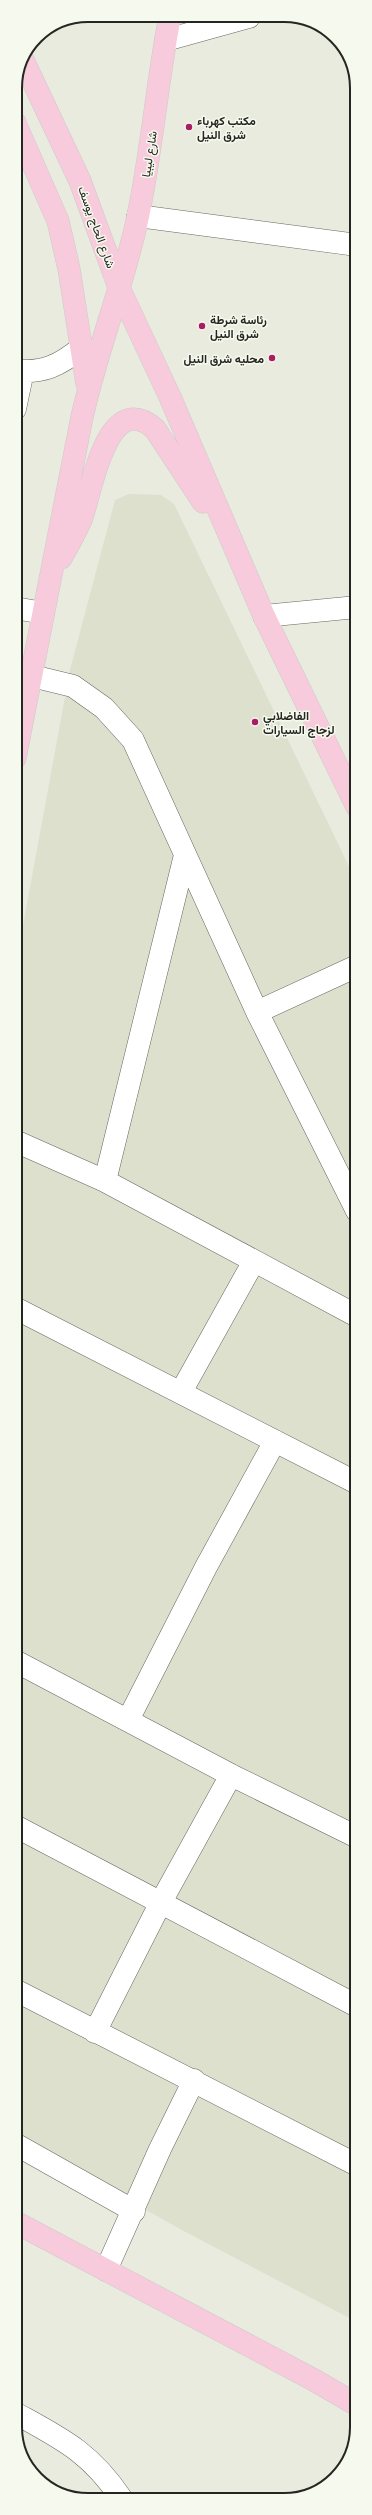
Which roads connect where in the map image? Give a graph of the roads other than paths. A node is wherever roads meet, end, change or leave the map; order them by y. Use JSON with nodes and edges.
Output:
{"nodes":[{"id":1,"x":169,"y":22,"type":"edge"},
{"id":2,"x":230,"y":22,"type":"edge"},
{"id":3,"x":166,"y":40,"type":"junction"},
{"id":4,"x":26,"y":66,"type":"edge"},
{"id":5,"x":22,"y":139,"type":"edge"},
{"id":6,"x":138,"y":216,"type":"junction"},
{"id":7,"x":350,"y":244,"type":"edge"},
{"id":8,"x":120,"y":290,"type":"junction"},
{"id":9,"x":81,"y":348,"type":"junction"},
{"id":10,"x":22,"y":371,"type":"edge"},
{"id":11,"x":88,"y":389,"type":"junction"},
{"id":12,"x":233,"y":546,"type":"junction"},
{"id":13,"x":49,"y":582,"type":"junction"},
{"id":14,"x":350,"y":608,"type":"edge"},
{"id":15,"x":22,"y":609,"type":"edge"},
{"id":16,"x":43,"y":613,"type":"junction"},
{"id":17,"x":264,"y":616,"type":"junction"},
{"id":18,"x":32,"y":676,"type":"junction"},
{"id":19,"x":22,"y":724,"type":"edge"},
{"id":20,"x":350,"y":793,"type":"edge"},
{"id":21,"x":185,"y":855,"type":"junction"},
{"id":22,"x":350,"y":969,"type":"edge"},
{"id":23,"x":257,"y":1012,"type":"junction"},
{"id":24,"x":22,"y":1144,"type":"edge"},
{"id":25,"x":105,"y":1181,"type":"junction"},
{"id":26,"x":350,"y":1197,"type":"edge"},
{"id":27,"x":254,"y":1262,"type":"junction"},
{"id":28,"x":22,"y":1312,"type":"edge"},
{"id":29,"x":350,"y":1312,"type":"edge"},
{"id":30,"x":181,"y":1392,"type":"junction"},
{"id":31,"x":275,"y":1441,"type":"junction"},
{"id":32,"x":350,"y":1479,"type":"edge"},
{"id":33,"x":22,"y":1665,"type":"edge"},
{"id":34,"x":128,"y":1720,"type":"junction"},
{"id":35,"x":231,"y":1775,"type":"junction"},
{"id":36,"x":22,"y":1830,"type":"edge"},
{"id":37,"x":350,"y":1834,"type":"edge"},
{"id":38,"x":161,"y":1902,"type":"junction"},
{"id":39,"x":22,"y":1994,"type":"edge"},
{"id":40,"x":350,"y":2002,"type":"edge"},
{"id":41,"x":95,"y":2032,"type":"junction"},
{"id":42,"x":194,"y":2080,"type":"junction"},
{"id":43,"x":22,"y":2148,"type":"edge"},
{"id":44,"x":350,"y":2161,"type":"edge"},
{"id":45,"x":134,"y":2211,"type":"junction"},
{"id":46,"x":22,"y":2226,"type":"edge"},
{"id":47,"x":106,"y":2270,"type":"junction"},
{"id":48,"x":350,"y":2401,"type":"edge"},
{"id":49,"x":22,"y":2417,"type":"edge"},
{"id":50,"x":118,"y":2493,"type":"edge"}],
"edges":[{"from":1,"to":3,"type":"main road","name":"شارع ليبيا"},
{"from":2,"to":3,"type":"street"},
{"from":3,"to":6,"type":"main road","name":"شارع ليبيا"},
{"from":4,"to":8,"type":"main road","name":"شارع الحاج يوسف"},
{"from":5,"to":9,"type":"main road"},
{"from":6,"to":7,"type":"street"},
{"from":6,"to":8,"type":"main road","name":"شارع ليبيا"},
{"from":8,"to":11,"type":"main road","name":"شارع ليبيا"},
{"from":8,"to":12,"type":"main road","name":"شارع الحاج يوسف"},
{"from":9,"to":10,"type":"street"},
{"from":9,"to":11,"type":"main road"},
{"from":11,"to":13,"type":"main road"},
{"from":12,"to":13,"type":"main road"},
{"from":12,"to":17,"type":"main road"},
{"from":13,"to":16,"type":"main road"},
{"from":14,"to":17,"type":"street"},
{"from":15,"to":16,"type":"street"},
{"from":16,"to":18,"type":"main road"},
{"from":17,"to":20,"type":"main road"},
{"from":18,"to":19,"type":"main road"},
{"from":18,"to":21,"type":"street"},
{"from":21,"to":23,"type":"street"},
{"from":21,"to":25,"type":"street"},
{"from":22,"to":23,"type":"street"},
{"from":23,"to":26,"type":"street"},
{"from":24,"to":25,"type":"street"},
{"from":25,"to":27,"type":"street"},
{"from":27,"to":29,"type":"street"},
{"from":27,"to":30,"type":"street"},
{"from":28,"to":30,"type":"street"},
{"from":30,"to":31,"type":"street"},
{"from":31,"to":32,"type":"street"},
{"from":31,"to":34,"type":"street"},
{"from":33,"to":34,"type":"street"},
{"from":34,"to":35,"type":"street"},
{"from":35,"to":37,"type":"street"},
{"from":35,"to":38,"type":"street"},
{"from":36,"to":38,"type":"street"},
{"from":38,"to":40,"type":"street"},
{"from":38,"to":41,"type":"street"},
{"from":39,"to":41,"type":"street"},
{"from":41,"to":42,"type":"street"},
{"from":42,"to":44,"type":"street"},
{"from":42,"to":45,"type":"street"},
{"from":43,"to":45,"type":"street"},
{"from":45,"to":47,"type":"street"},
{"from":46,"to":47,"type":"main road"},
{"from":47,"to":48,"type":"main road"},
{"from":49,"to":50,"type":"street"}]}
